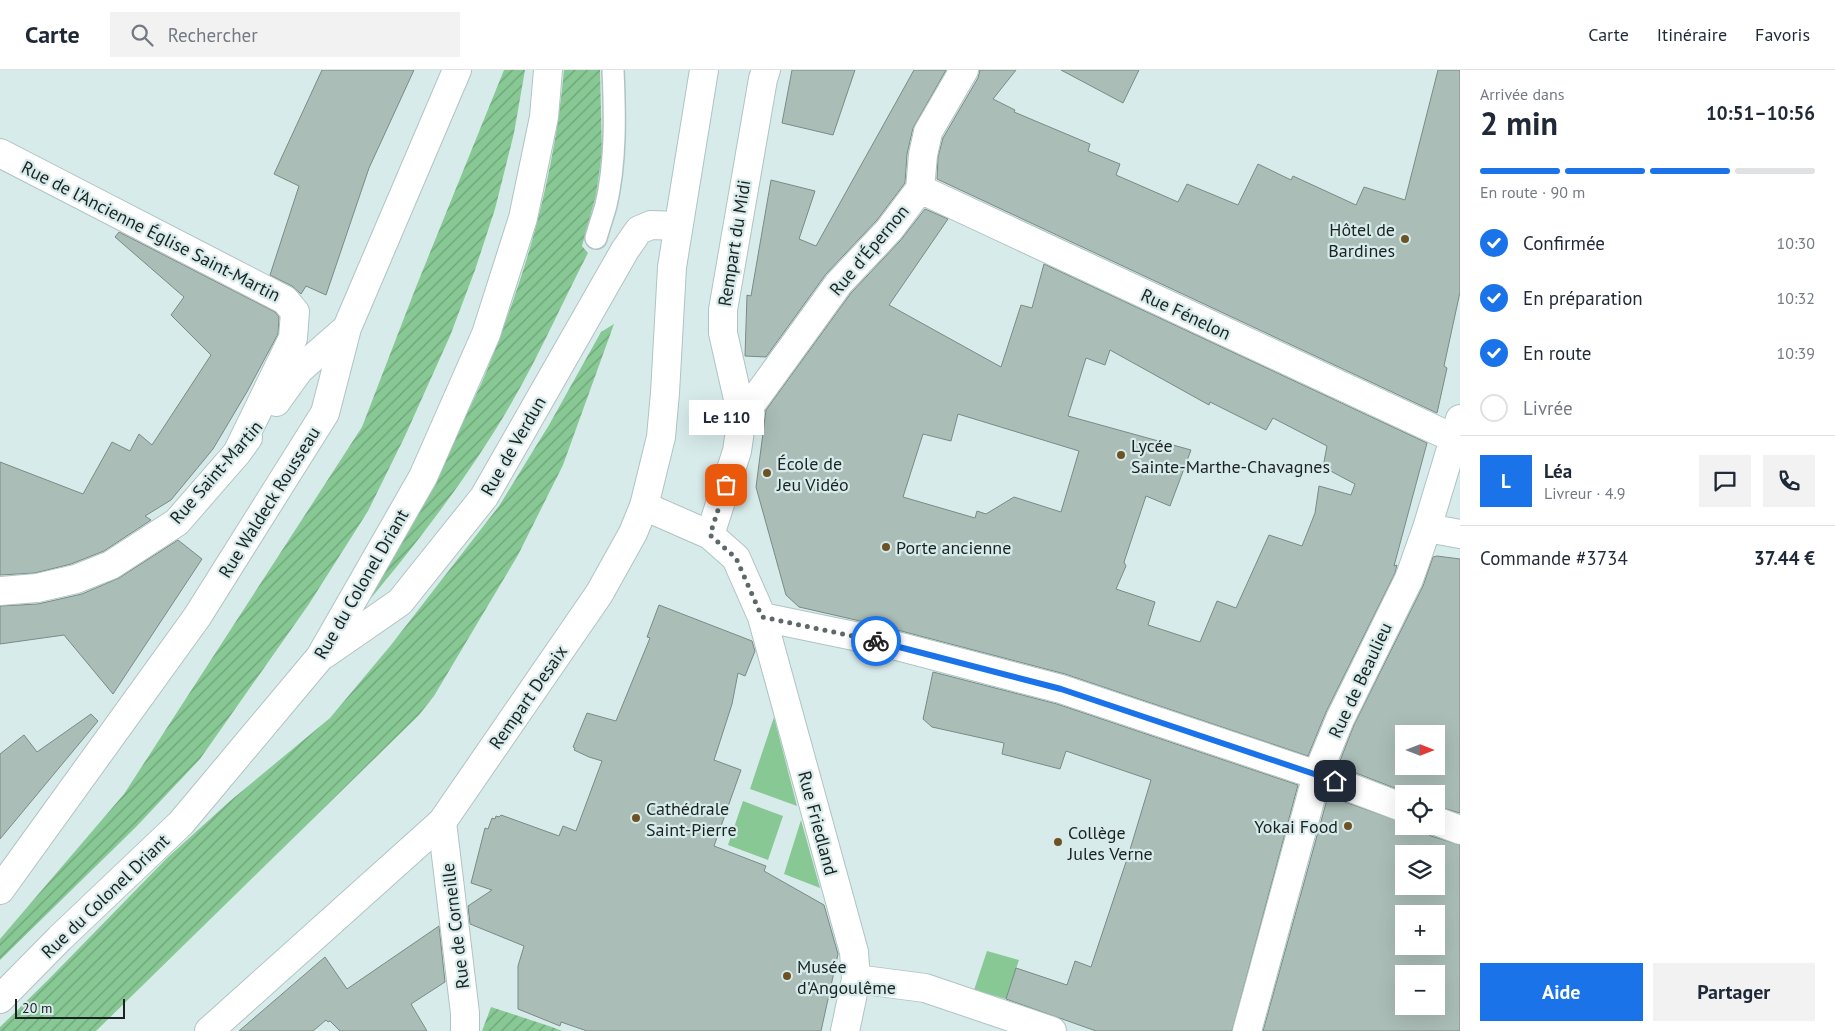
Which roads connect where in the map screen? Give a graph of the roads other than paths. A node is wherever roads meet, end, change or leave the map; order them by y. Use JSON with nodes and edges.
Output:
{"nodes":[{"id":1,"x":457,"y":70,"type":"edge"},
{"id":2,"x":548,"y":70,"type":"edge"},
{"id":3,"x":613,"y":70,"type":"edge"},
{"id":4,"x":704,"y":70,"type":"edge"},
{"id":5,"x":766,"y":70,"type":"edge"},
{"id":6,"x":964,"y":70,"type":"edge"},
{"id":7,"x":0,"y":153,"type":"edge"},
{"id":8,"x":920,"y":189,"type":"junction"},
{"id":9,"x":678,"y":226,"type":"junction"},
{"id":10,"x":596,"y":238,"type":"dead end"},
{"id":11,"x":348,"y":328,"type":"junction"},
{"id":12,"x":742,"y":417,"type":"junction"},
{"id":13,"x":1456,"y":428,"type":"edge"},
{"id":14,"x":237,"y":453,"type":"junction"},
{"id":15,"x":644,"y":506,"type":"junction"},
{"id":16,"x":1427,"y":528,"type":"junction"},
{"id":17,"x":1460,"y":534,"type":"edge"},
{"id":18,"x":710,"y":535,"type":"junction"},
{"id":19,"x":0,"y":591,"type":"edge"},
{"id":20,"x":762,"y":617,"type":"junction"},
{"id":21,"x":320,"y":658,"type":"junction"},
{"id":22,"x":1317,"y":775,"type":"junction"},
{"id":23,"x":1395,"y":805,"type":"edge"},
{"id":24,"x":442,"y":822,"type":"junction"},
{"id":25,"x":1445,"y":824,"type":"edge"},
{"id":26,"x":1460,"y":830,"type":"edge"},
{"id":27,"x":0,"y":890,"type":"edge"},
{"id":28,"x":856,"y":979,"type":"junction"},
{"id":29,"x":0,"y":999,"type":"edge"},
{"id":30,"x":209,"y":1031,"type":"edge"},
{"id":31,"x":464,"y":1031,"type":"edge"},
{"id":32,"x":845,"y":1031,"type":"edge"},
{"id":33,"x":1052,"y":1031,"type":"edge"},
{"id":34,"x":1247,"y":1031,"type":"edge"}],
"edges":[{"from":1,"to":11,"type":"street","name":"Rue Waldeck Rousseau"},
{"from":2,"to":21,"type":"street","name":"Rue du Colonel Driant"},
{"from":3,"to":10,"type":"street"},
{"from":4,"to":9,"type":"street","name":"Rempart Desaix"},
{"from":5,"to":12,"type":"street","name":"Rempart du Midi"},
{"from":6,"to":8,"type":"street","name":"Rue d'Épernon"},
{"from":7,"to":14,"type":"street","name":"Rue de l'Ancienne Église Saint-Martin"},
{"from":8,"to":12,"type":"street","name":"Rue d'Épernon"},
{"from":8,"to":13,"type":"street","name":"Rue Fénelon"},
{"from":9,"to":15,"type":"street","name":"Rempart Desaix"},
{"from":9,"to":21,"type":"street","name":"Rue de Verdun"},
{"from":11,"to":14,"type":"street","name":"Rue Saint-Martin"},
{"from":11,"to":27,"type":"street","name":"Rue Waldeck Rousseau"},
{"from":12,"to":18,"type":"street"},
{"from":13,"to":16,"type":"street","name":"Rue de Beaulieu"},
{"from":14,"to":19,"type":"street","name":"Rue Saint-Martin"},
{"from":15,"to":18,"type":"street","name":"Rue Friedland"},
{"from":15,"to":24,"type":"street","name":"Rempart Desaix"},
{"from":16,"to":17,"type":"street"},
{"from":16,"to":22,"type":"street","name":"Rue de Beaulieu"},
{"from":18,"to":20,"type":"street","name":"Rue Friedland"},
{"from":20,"to":22,"type":"street"},
{"from":20,"to":28,"type":"street","name":"Rue Friedland"},
{"from":21,"to":29,"type":"street","name":"Rue du Colonel Driant"},
{"from":22,"to":23,"type":"street"},
{"from":22,"to":34,"type":"street","name":"Rue de Beaulieu"},
{"from":24,"to":30,"type":"street","name":"Rempart Desaix"},
{"from":24,"to":31,"type":"street","name":"Rue de Corneille"},
{"from":25,"to":26,"type":"street"},
{"from":28,"to":32,"type":"street","name":"Rue Friedland"},
{"from":28,"to":33,"type":"street"}]}
